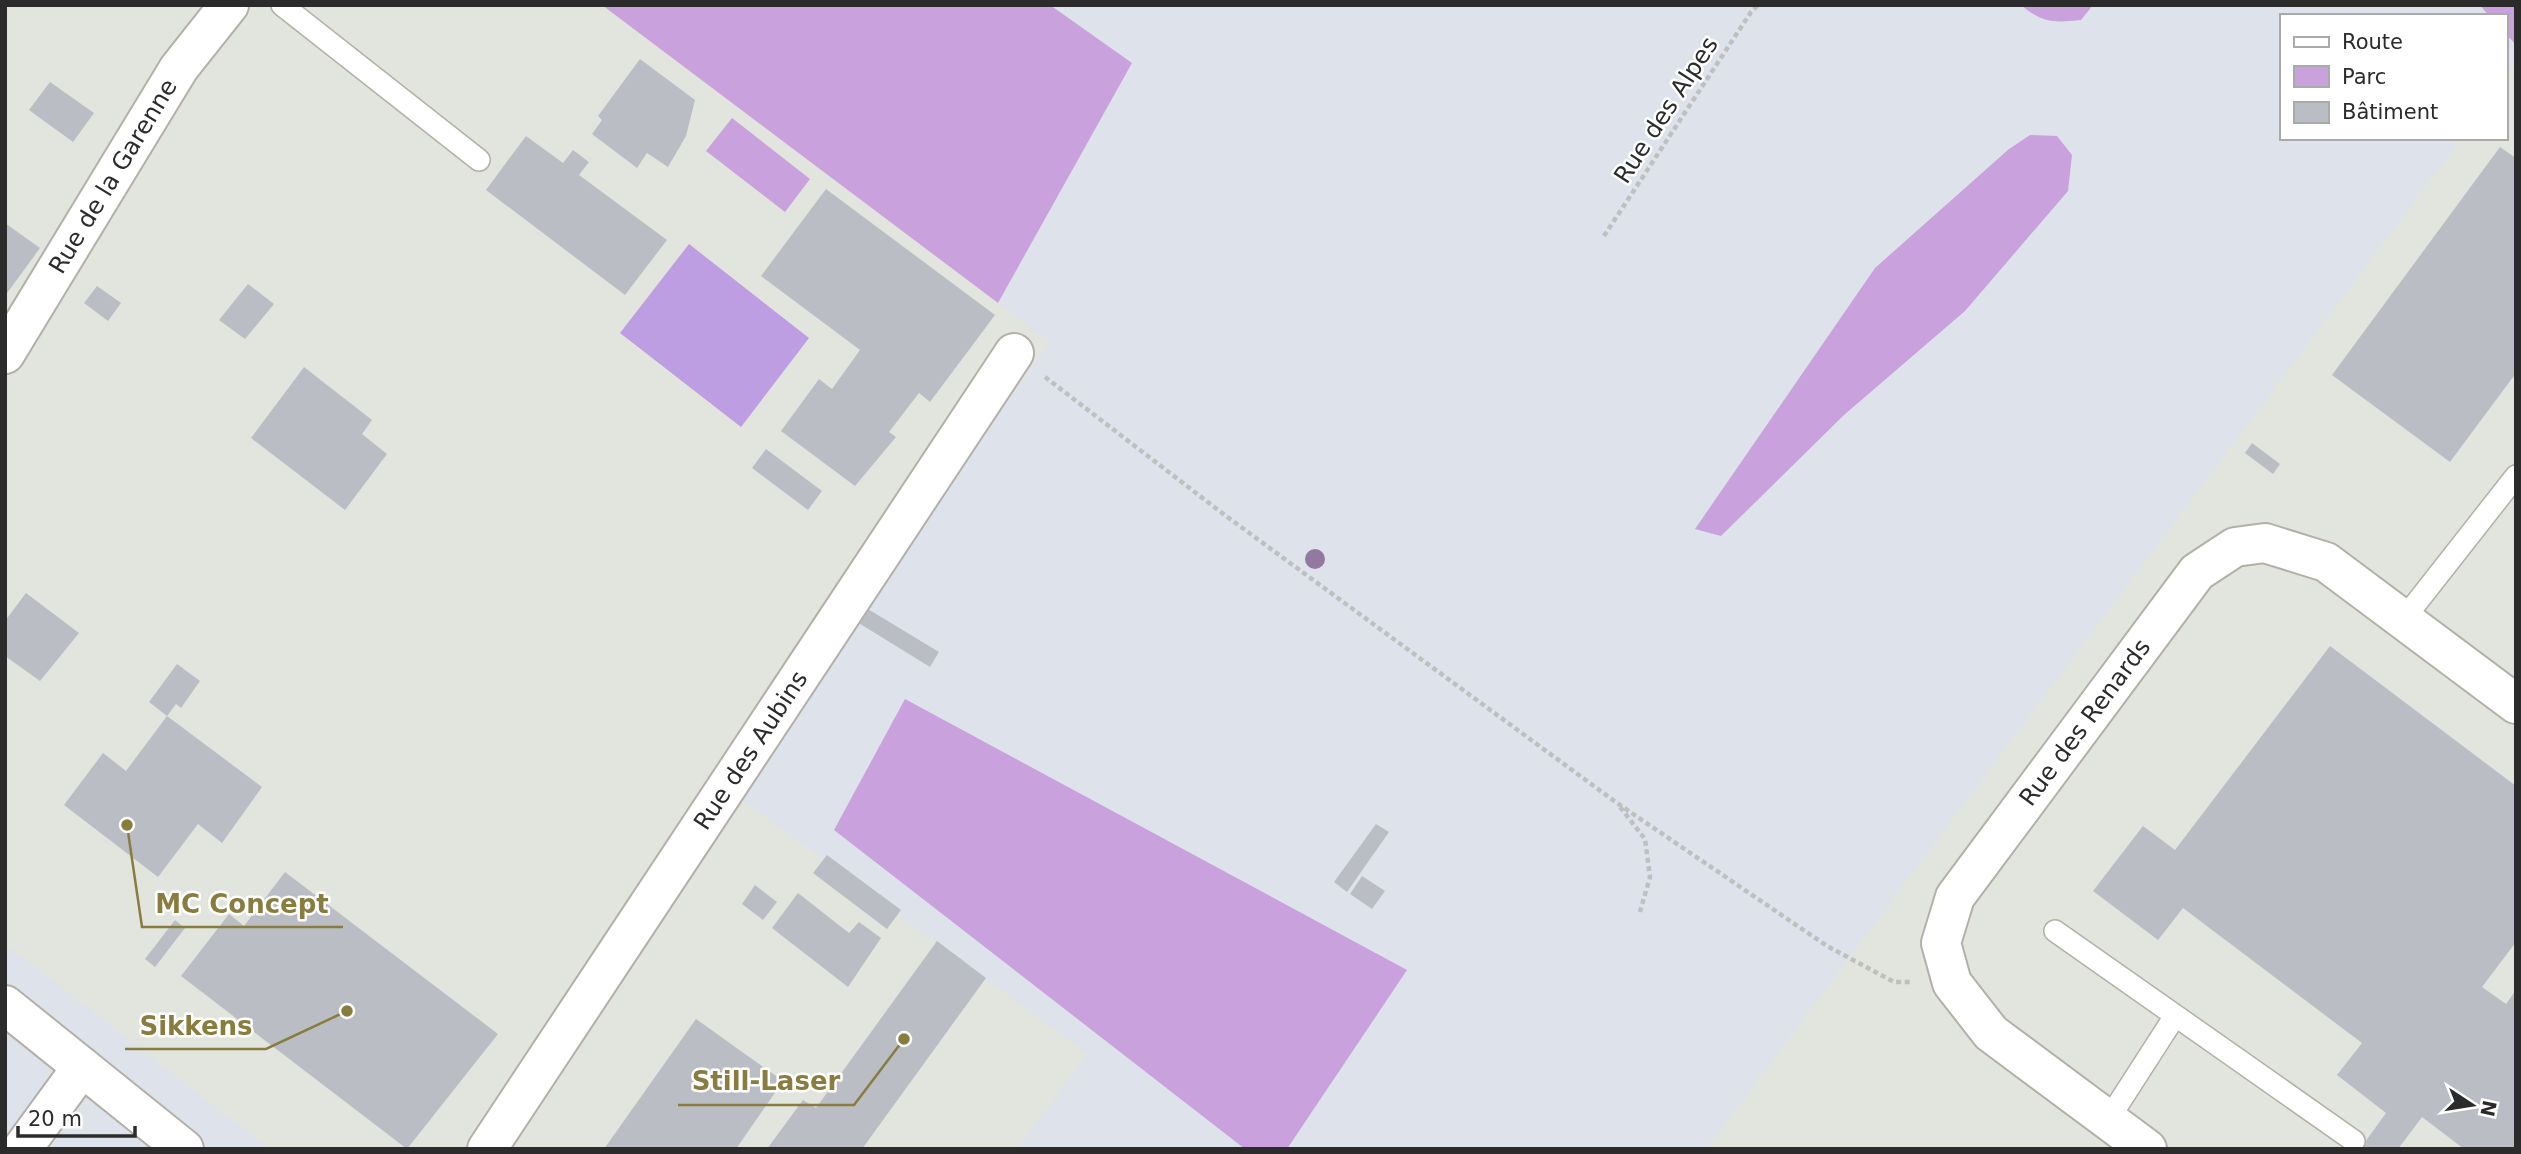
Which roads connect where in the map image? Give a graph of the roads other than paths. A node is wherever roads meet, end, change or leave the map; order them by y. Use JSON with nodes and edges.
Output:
{"nodes":[{"id":1,"x":229,"y":5,"type":"edge"},
{"id":2,"x":282,"y":5,"type":"edge"},
{"id":3,"x":479,"y":160,"type":"dead end"},
{"id":4,"x":1014,"y":353,"type":"road end"},
{"id":5,"x":5,"y":354,"type":"edge"},
{"id":6,"x":2516,"y":476,"type":"edge"},
{"id":7,"x":2403,"y":620,"type":"junction"},
{"id":8,"x":2516,"y":704,"type":"edge"},
{"id":9,"x":2055,"y":931,"type":"dead end"},
{"id":10,"x":5,"y":1005,"type":"edge"},
{"id":11,"x":2175,"y":1016,"type":"junction"},
{"id":12,"x":82,"y":1067,"type":"junction"},
{"id":13,"x":2108,"y":1120,"type":"junction"},
{"id":14,"x":2354,"y":1141,"type":"dead end"},
{"id":15,"x":22,"y":1149,"type":"edge"},
{"id":16,"x":184,"y":1149,"type":"edge"},
{"id":17,"x":487,"y":1149,"type":"edge"},
{"id":18,"x":2147,"y":1149,"type":"edge"}],
"edges":[{"from":1,"to":5,"type":"street","name":"Rue de la Garenne"},
{"from":2,"to":3,"type":"lane"},
{"from":4,"to":17,"type":"street","name":"Rue des Aubins"},
{"from":6,"to":7,"type":"lane"},
{"from":7,"to":8,"type":"street","name":"Rue des Renards"},
{"from":7,"to":13,"type":"street","name":"Rue des Renards"},
{"from":9,"to":11,"type":"lane"},
{"from":10,"to":12,"type":"street"},
{"from":11,"to":13,"type":"lane"},
{"from":11,"to":14,"type":"lane"},
{"from":12,"to":15,"type":"street"},
{"from":12,"to":16,"type":"street"},
{"from":13,"to":18,"type":"street","name":"Rue des Renards"}]}
